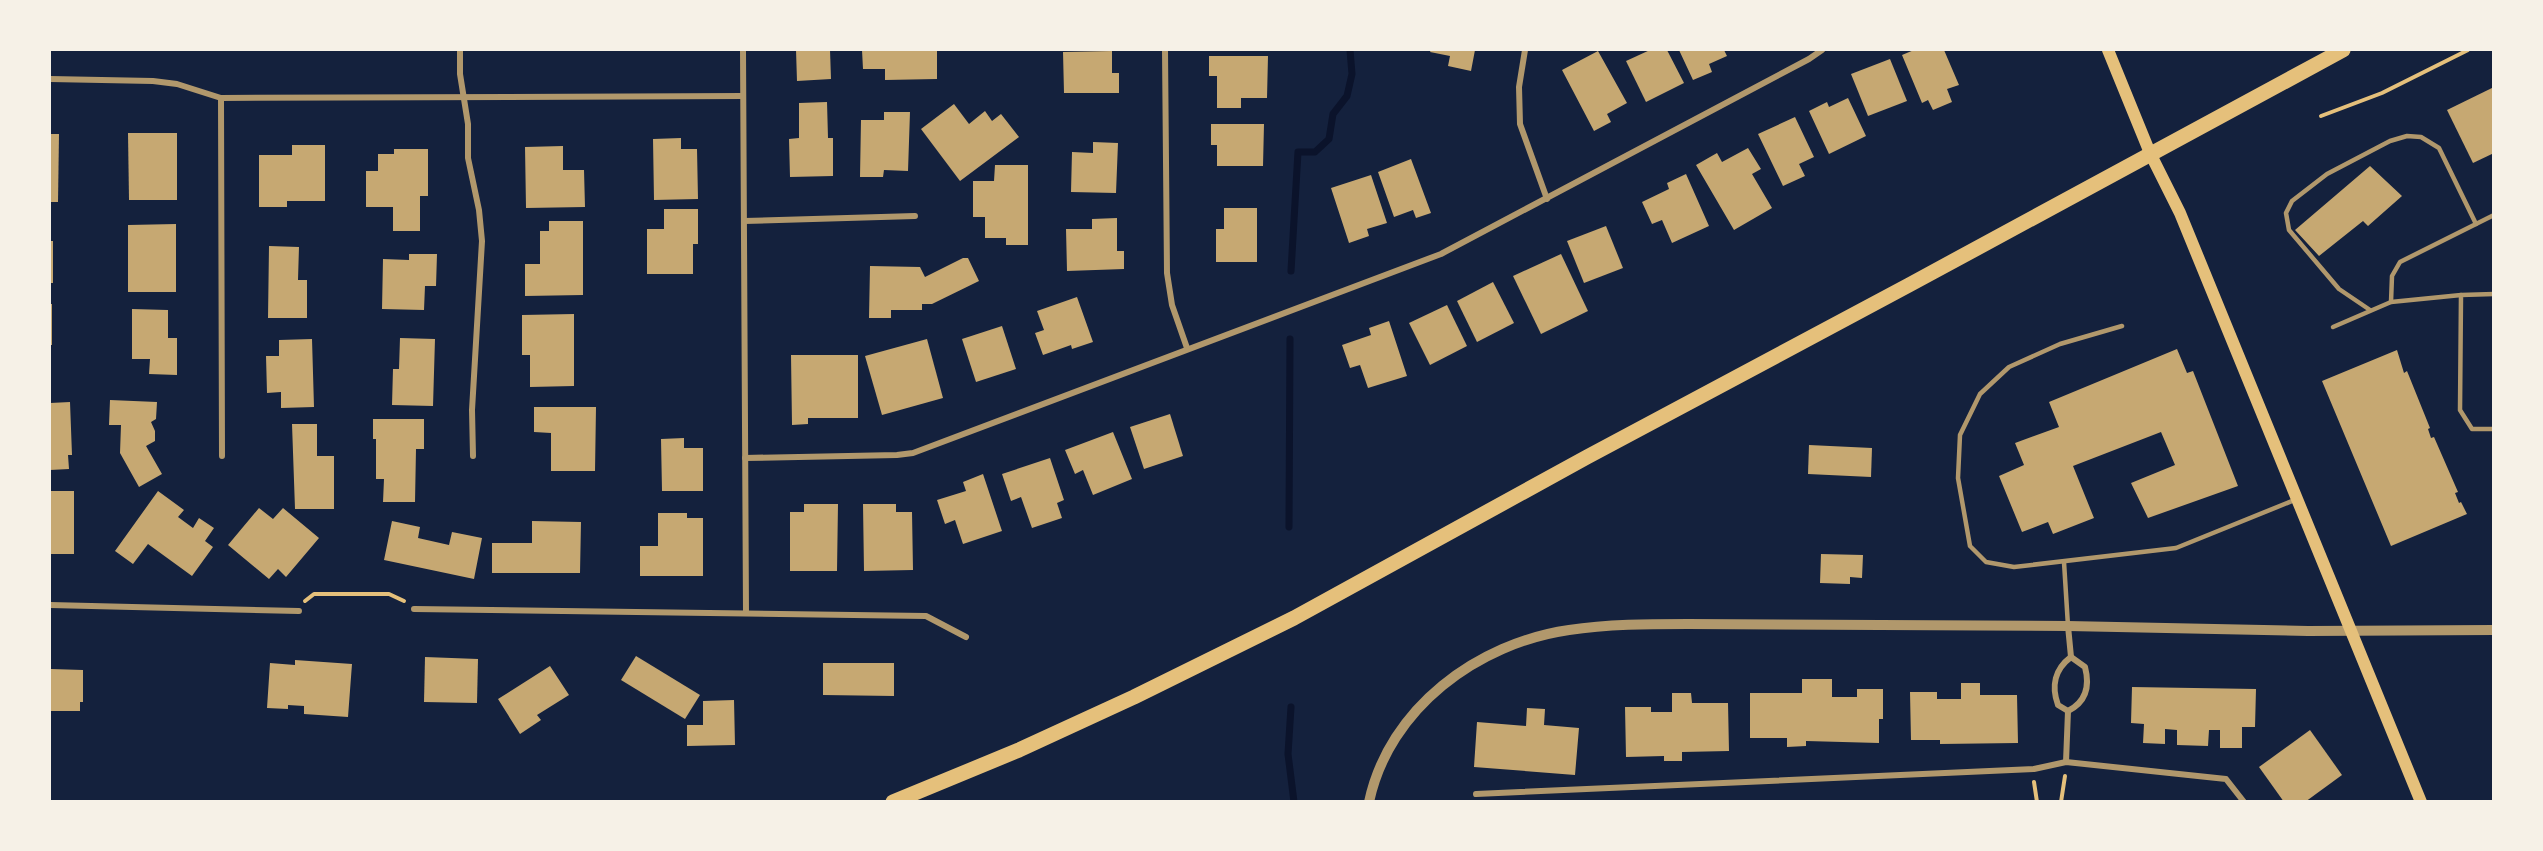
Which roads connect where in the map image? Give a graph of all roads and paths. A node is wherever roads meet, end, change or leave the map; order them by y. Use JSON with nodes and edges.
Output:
{"nodes":[{"id":1,"x":460,"y":50,"type":"edge"},
{"id":2,"x":742,"y":50,"type":"edge"},
{"id":3,"x":1165,"y":50,"type":"edge"},
{"id":4,"x":1525,"y":50,"type":"edge"},
{"id":5,"x":1822,"y":50,"type":"edge"},
{"id":6,"x":2108,"y":50,"type":"edge"},
{"id":7,"x":2343,"y":50,"type":"edge"},
{"id":8,"x":2468,"y":50,"type":"edge"},
{"id":9,"x":50,"y":79,"type":"edge"},
{"id":10,"x":464,"y":96,"type":"junction"},
{"id":11,"x":743,"y":96,"type":"junction"},
{"id":12,"x":221,"y":98,"type":"junction"},
{"id":13,"x":2321,"y":116,"type":"dead end"},
{"id":14,"x":2150,"y":153,"type":"junction"},
{"id":15,"x":1547,"y":199,"type":"junction"},
{"id":16,"x":2493,"y":214,"type":"edge"},
{"id":17,"x":915,"y":216,"type":"dead end"},
{"id":18,"x":744,"y":221,"type":"junction"},
{"id":19,"x":2476,"y":224,"type":"junction"},
{"id":20,"x":2493,"y":294,"type":"edge"},
{"id":21,"x":2461,"y":295,"type":"junction"},
{"id":22,"x":2391,"y":302,"type":"junction"},
{"id":23,"x":2370,"y":310,"type":"junction"},
{"id":24,"x":2122,"y":326,"type":"dead end"},
{"id":25,"x":2333,"y":327,"type":"dead end"},
{"id":26,"x":1187,"y":348,"type":"junction"},
{"id":27,"x":2493,"y":429,"type":"edge"},
{"id":28,"x":222,"y":456,"type":"dead end"},
{"id":29,"x":473,"y":456,"type":"dead end"},
{"id":30,"x":745,"y":458,"type":"junction"},
{"id":31,"x":2297,"y":499,"type":"junction"},
{"id":32,"x":2064,"y":562,"type":"junction"},
{"id":33,"x":50,"y":605,"type":"edge"},
{"id":34,"x":414,"y":609,"type":"joint"},
{"id":35,"x":299,"y":611,"type":"joint"},
{"id":36,"x":746,"y":613,"type":"junction"},
{"id":37,"x":2068,"y":626,"type":"junction"},
{"id":38,"x":2493,"y":630,"type":"edge"},
{"id":39,"x":2352,"y":631,"type":"junction"},
{"id":40,"x":966,"y":637,"type":"dead end"},
{"id":41,"x":2071,"y":657,"type":"junction"},
{"id":42,"x":2068,"y":711,"type":"junction"},
{"id":43,"x":2066,"y":762,"type":"junction"},
{"id":44,"x":2034,"y":769,"type":"junction"},
{"id":45,"x":1476,"y":794,"type":"dead end"},
{"id":46,"x":893,"y":801,"type":"edge"},
{"id":47,"x":1369,"y":801,"type":"edge"},
{"id":48,"x":2037,"y":801,"type":"edge"},
{"id":49,"x":2061,"y":801,"type":"edge"},
{"id":50,"x":2244,"y":801,"type":"edge"},
{"id":51,"x":2421,"y":801,"type":"edge"}],
"edges":[{"from":1,"to":10,"type":"street"},
{"from":2,"to":11,"type":"street"},
{"from":3,"to":26,"type":"street"},
{"from":4,"to":15,"type":"street"},
{"from":5,"to":15,"type":"street"},
{"from":6,"to":14,"type":"main road"},
{"from":7,"to":14,"type":"main road"},
{"from":8,"to":13,"type":"path"},
{"from":9,"to":12,"type":"street"},
{"from":10,"to":11,"type":"street"},
{"from":10,"to":12,"type":"street"},
{"from":10,"to":29,"type":"street"},
{"from":11,"to":18,"type":"street"},
{"from":12,"to":28,"type":"street"},
{"from":14,"to":31,"type":"main road"},
{"from":14,"to":46,"type":"main road"},
{"from":15,"to":26,"type":"street"},
{"from":16,"to":19,"type":"lane"},
{"from":17,"to":18,"type":"street"},
{"from":18,"to":30,"type":"street"},
{"from":19,"to":22,"type":"lane"},
{"from":19,"to":23,"type":"lane"},
{"from":20,"to":21,"type":"lane"},
{"from":21,"to":22,"type":"lane"},
{"from":21,"to":27,"type":"lane"},
{"from":22,"to":23,"type":"lane"},
{"from":23,"to":25,"type":"lane"},
{"from":24,"to":32,"type":"lane"},
{"from":26,"to":30,"type":"street"},
{"from":30,"to":36,"type":"street"},
{"from":31,"to":32,"type":"lane"},
{"from":31,"to":39,"type":"main road"},
{"from":32,"to":37,"type":"lane"},
{"from":33,"to":35,"type":"street"},
{"from":34,"to":35,"type":"path"},
{"from":34,"to":36,"type":"street"},
{"from":36,"to":40,"type":"street"},
{"from":37,"to":39,"type":"street"},
{"from":37,"to":41,"type":"street"},
{"from":37,"to":47,"type":"street"},
{"from":38,"to":39,"type":"street"},
{"from":39,"to":51,"type":"main road"},
{"from":41,"to":42,"type":"street"},
{"from":41,"to":42,"type":"street"},
{"from":42,"to":43,"type":"street"},
{"from":43,"to":44,"type":"street"},
{"from":43,"to":49,"type":"path"},
{"from":43,"to":50,"type":"street"},
{"from":44,"to":45,"type":"street"},
{"from":44,"to":48,"type":"path"}]}
